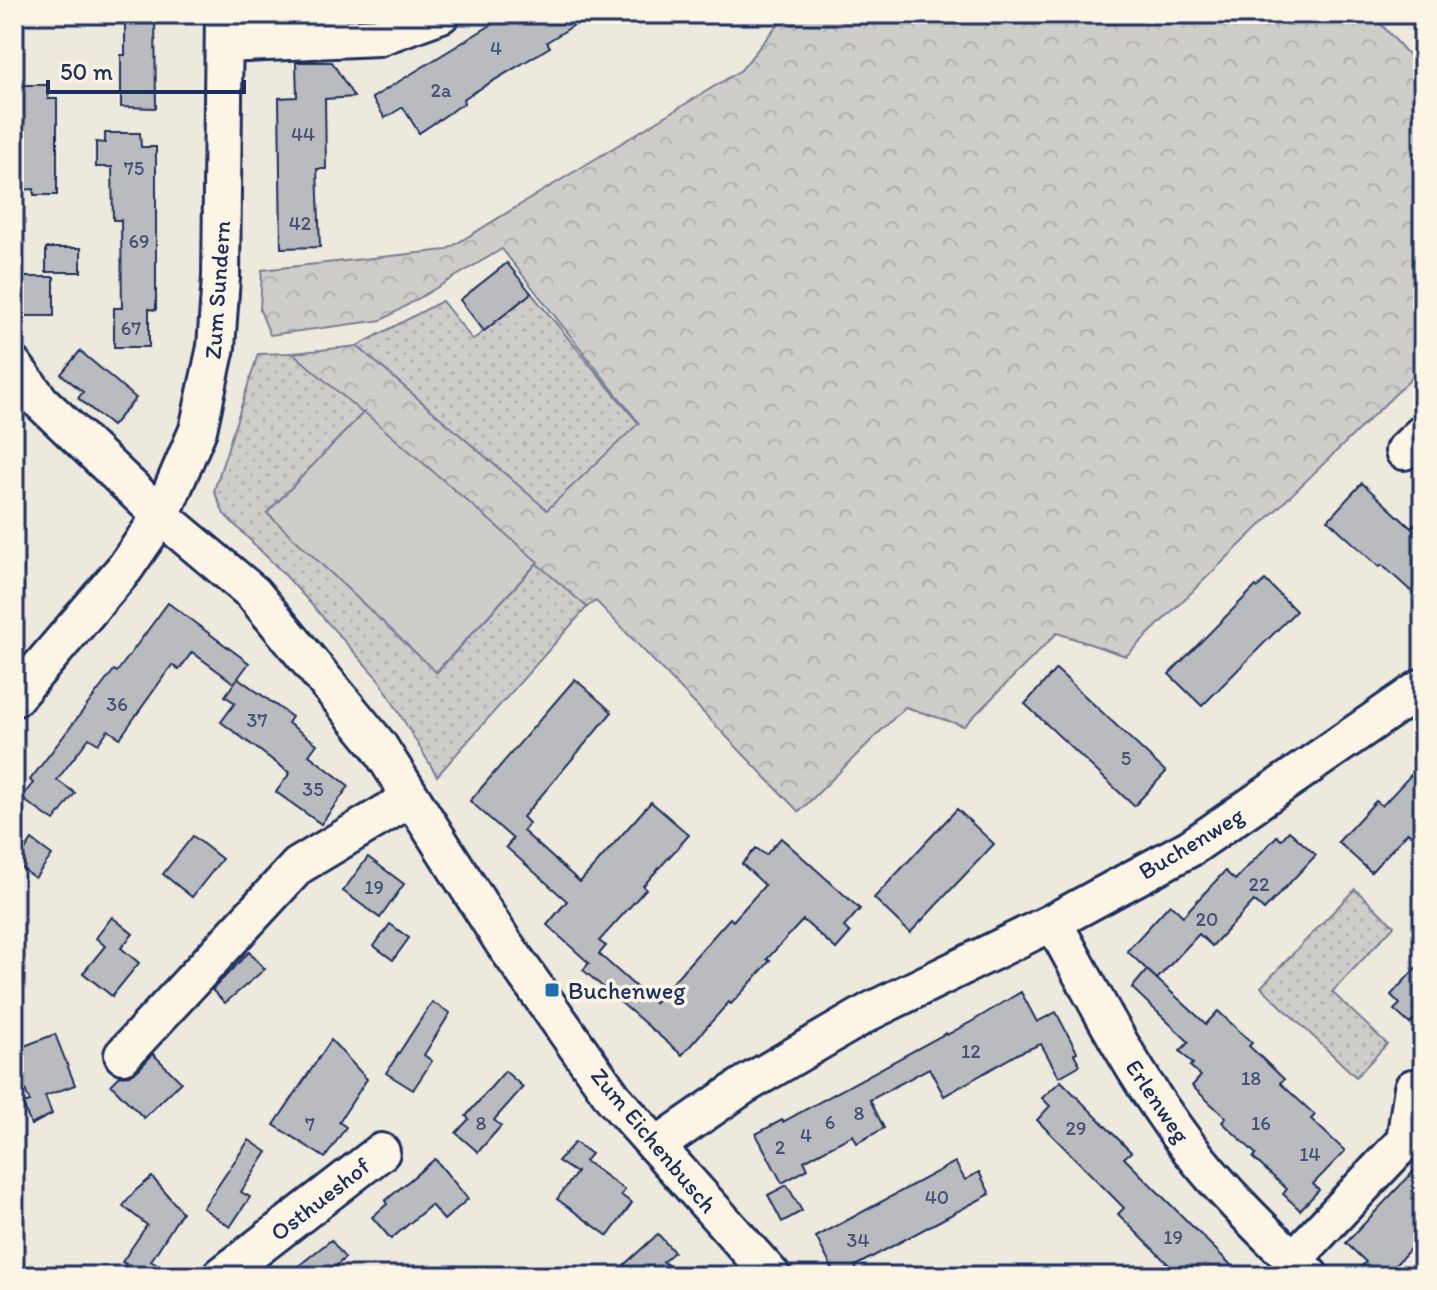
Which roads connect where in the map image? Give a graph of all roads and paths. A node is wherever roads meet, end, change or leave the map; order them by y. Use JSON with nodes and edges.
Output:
{"nodes":[{"id":1,"x":441,"y":14,"type":"edge"},
{"id":2,"x":224,"y":29,"type":"edge"},
{"id":3,"x":14,"y":366,"type":"edge"},
{"id":4,"x":161,"y":516,"type":"junction"},
{"id":5,"x":1423,"y":687,"type":"edge"},
{"id":6,"x":14,"y":698,"type":"edge"},
{"id":7,"x":411,"y":798,"type":"junction"},
{"id":8,"x":1053,"y":922,"type":"junction"},
{"id":9,"x":123,"y":1055,"type":"dead end"},
{"id":10,"x":1413,"y":1088,"type":"dead end"},
{"id":11,"x":656,"y":1146,"type":"junction"},
{"id":12,"x":381,"y":1152,"type":"dead end"},
{"id":13,"x":1301,"y":1268,"type":"edge"},
{"id":14,"x":221,"y":1276,"type":"edge"},
{"id":15,"x":772,"y":1276,"type":"edge"}],
"edges":[{"from":1,"to":2,"type":"street"},
{"from":2,"to":4,"type":"street","name":"Zum Sundern"},
{"from":3,"to":4,"type":"street","name":"Zum Eichenbusch"},
{"from":4,"to":6,"type":"street","name":"Zum Sundern"},
{"from":4,"to":7,"type":"street","name":"Zum Eichenbusch"},
{"from":5,"to":8,"type":"street","name":"Buchenweg"},
{"from":7,"to":9,"type":"street"},
{"from":7,"to":11,"type":"street","name":"Zum Eichenbusch"},
{"from":8,"to":11,"type":"street","name":"Buchenweg"},
{"from":8,"to":13,"type":"street","name":"Erlenweg"},
{"from":10,"to":13,"type":"street","name":"Erlenweg"},
{"from":11,"to":15,"type":"street","name":"Zum Eichenbusch"},
{"from":12,"to":14,"type":"street","name":"Osthueshof"}]}
